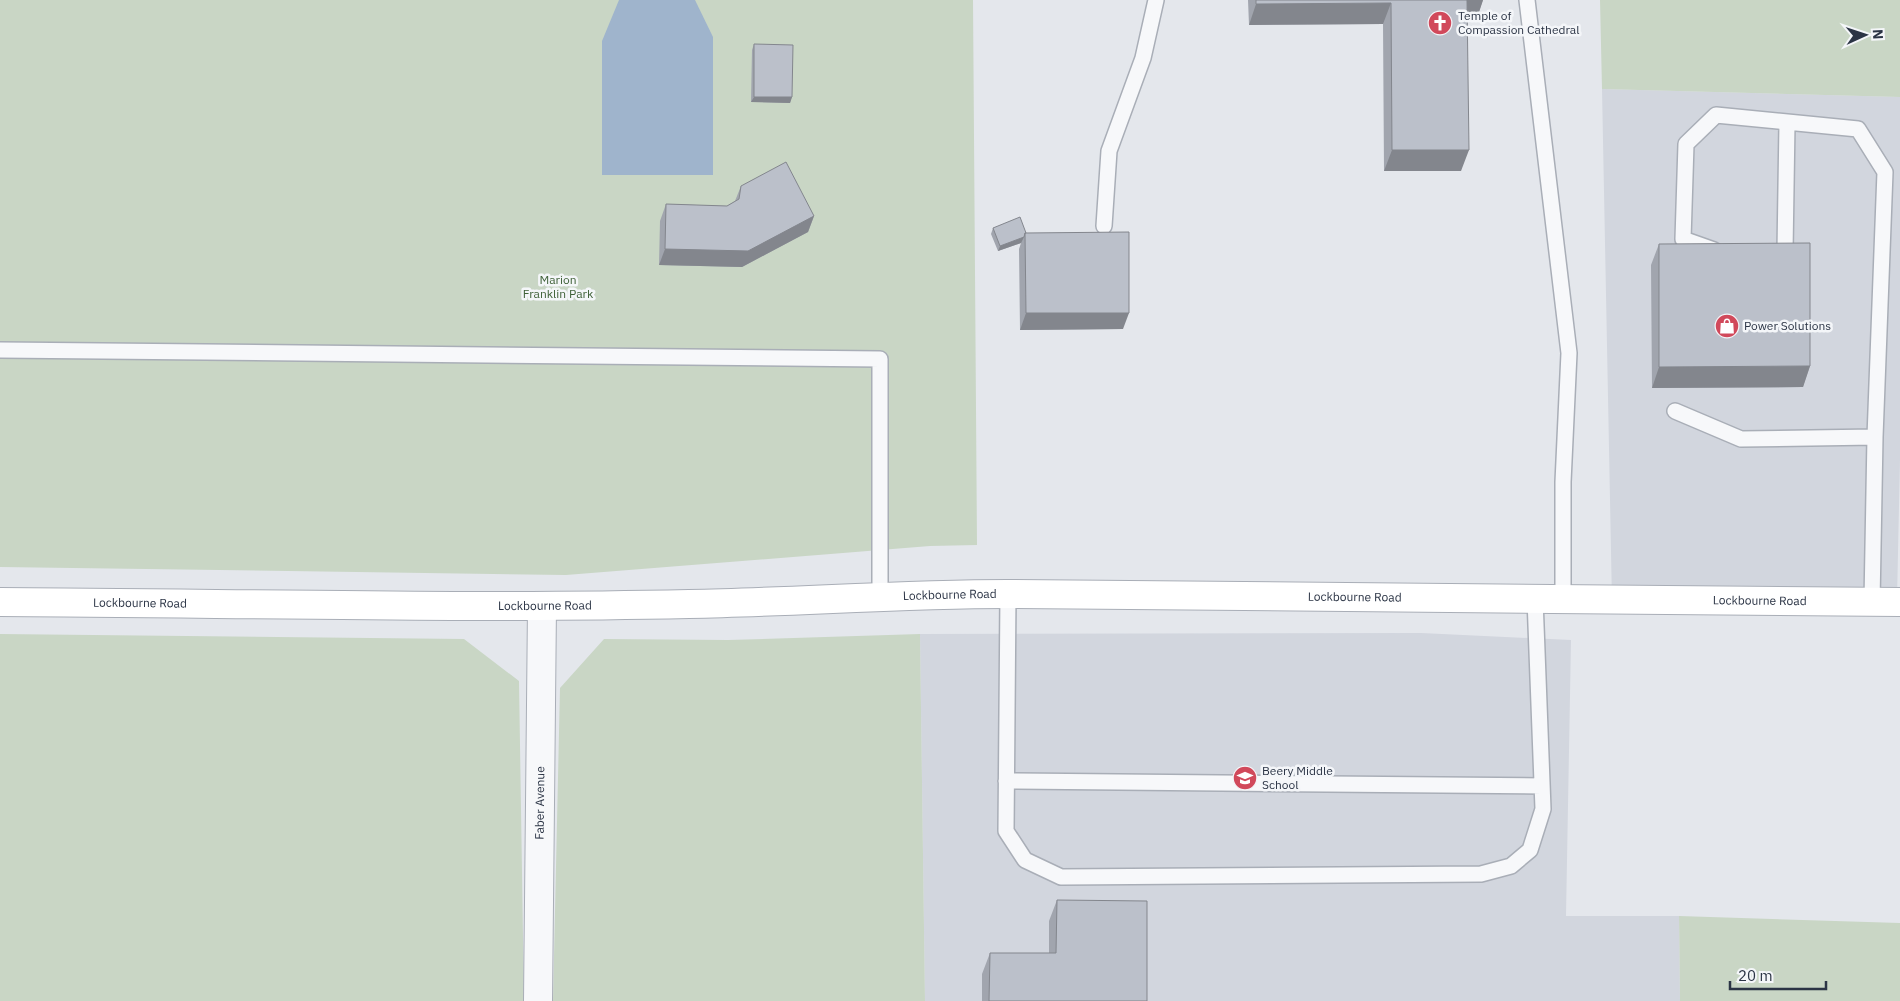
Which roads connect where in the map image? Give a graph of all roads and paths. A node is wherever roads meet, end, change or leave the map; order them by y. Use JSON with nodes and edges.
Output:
{"nodes":[{"id":1,"x":1156,"y":0,"type":"edge"},
{"id":2,"x":1527,"y":0,"type":"edge"},
{"id":3,"x":1787,"y":123,"type":"junction"},
{"id":4,"x":1104,"y":226,"type":"dead end"},
{"id":5,"x":1728,"y":255,"type":"edge"},
{"id":6,"x":1756,"y":255,"type":"edge"},
{"id":7,"x":0,"y":350,"type":"edge"},
{"id":8,"x":1675,"y":411,"type":"dead end"},
{"id":9,"x":1875,"y":437,"type":"junction"},
{"id":10,"x":1008,"y":594,"type":"junction"},
{"id":11,"x":880,"y":597,"type":"junction"},
{"id":12,"x":1535,"y":599,"type":"junction"},
{"id":13,"x":1563,"y":600,"type":"junction"},
{"id":14,"x":0,"y":602,"type":"edge"},
{"id":15,"x":1872,"y":602,"type":"junction"},
{"id":16,"x":1900,"y":602,"type":"edge"},
{"id":17,"x":542,"y":606,"type":"junction"},
{"id":18,"x":1006,"y":781,"type":"junction"},
{"id":19,"x":1542,"y":786,"type":"junction"},
{"id":20,"x":538,"y":1001,"type":"edge"}],
"edges":[{"from":1,"to":4,"type":"lane"},
{"from":2,"to":13,"type":"lane"},
{"from":3,"to":5,"type":"lane"},
{"from":3,"to":6,"type":"lane"},
{"from":3,"to":9,"type":"lane"},
{"from":7,"to":11,"type":"lane"},
{"from":8,"to":9,"type":"lane"},
{"from":9,"to":15,"type":"lane"},
{"from":10,"to":11,"type":"main road","name":"Lockbourne Road"},
{"from":10,"to":12,"type":"main road","name":"Lockbourne Road"},
{"from":10,"to":18,"type":"lane"},
{"from":11,"to":17,"type":"main road","name":"Lockbourne Road"},
{"from":12,"to":13,"type":"main road","name":"Lockbourne Road"},
{"from":12,"to":19,"type":"lane"},
{"from":13,"to":15,"type":"main road","name":"Lockbourne Road"},
{"from":14,"to":17,"type":"main road","name":"Lockbourne Road"},
{"from":15,"to":16,"type":"main road","name":"Lockbourne Road"},
{"from":17,"to":20,"type":"street","name":"Faber Avenue"},
{"from":18,"to":19,"type":"lane"},
{"from":18,"to":19,"type":"lane"}]}
